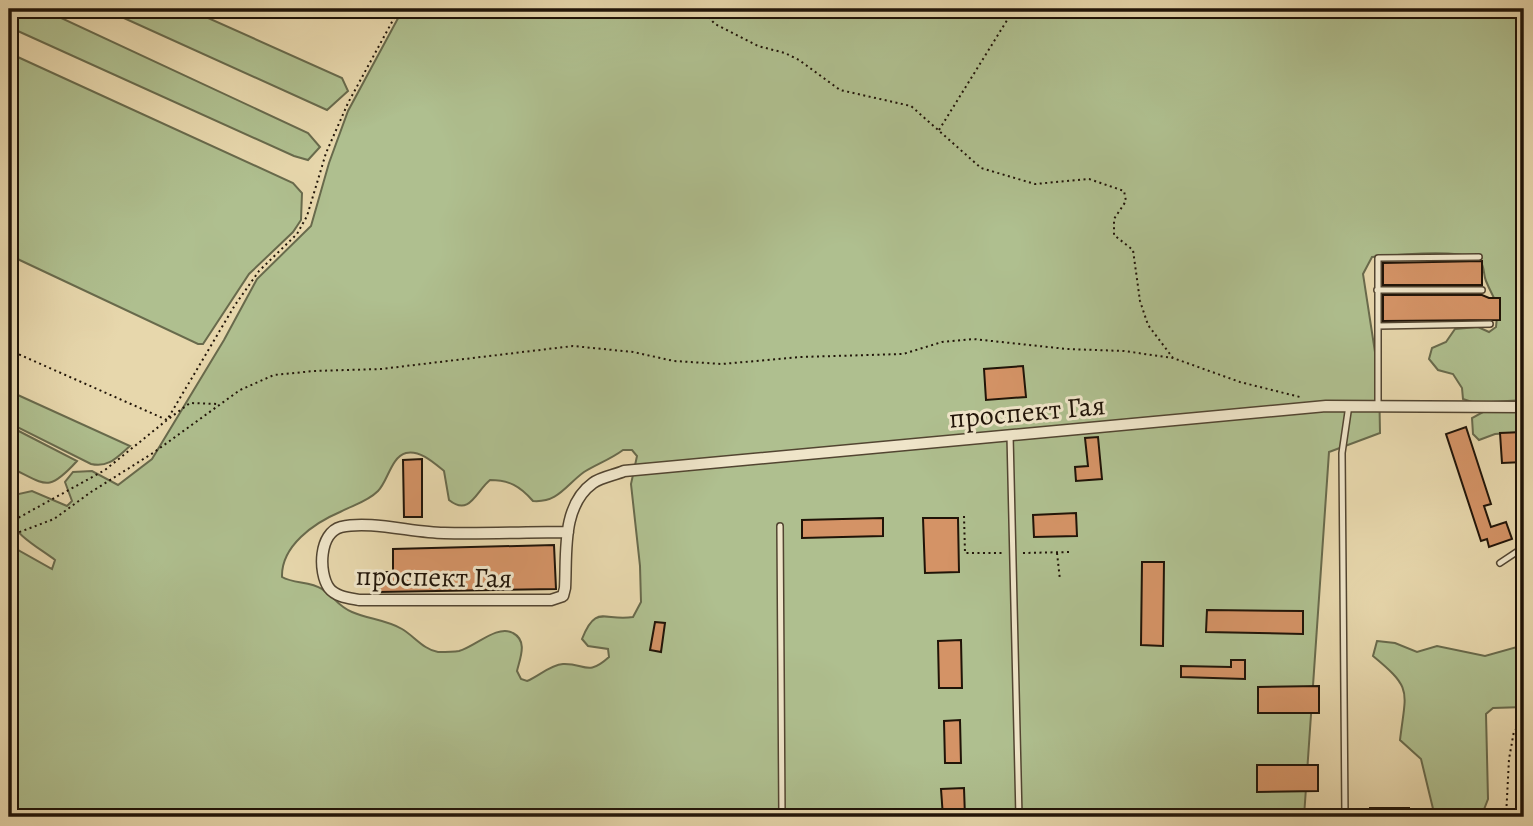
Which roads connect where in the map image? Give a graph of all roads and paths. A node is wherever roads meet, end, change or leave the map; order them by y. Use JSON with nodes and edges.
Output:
{"nodes":[{"id":1,"x":399,"y":9,"type":"edge"},
{"id":2,"x":701,"y":9,"type":"edge"},
{"id":3,"x":1014,"y":9,"type":"edge"},
{"id":4,"x":939,"y":130,"type":"junction"},
{"id":5,"x":1479,"y":257,"type":"dead end"},
{"id":6,"x":1377,"y":289,"type":"junction"},
{"id":7,"x":1482,"y":290,"type":"dead end"},
{"id":8,"x":1490,"y":324,"type":"dead end"},
{"id":9,"x":1378,"y":326,"type":"junction"},
{"id":10,"x":9,"y":350,"type":"edge"},
{"id":11,"x":1173,"y":358,"type":"junction"},
{"id":12,"x":1305,"y":399,"type":"dead end"},
{"id":13,"x":220,"y":404,"type":"junction"},
{"id":14,"x":1349,"y":405,"type":"junction"},
{"id":15,"x":1378,"y":406,"type":"junction"},
{"id":16,"x":1524,"y":407,"type":"edge"},
{"id":17,"x":167,"y":420,"type":"junction"},
{"id":18,"x":1010,"y":435,"type":"junction"},
{"id":19,"x":9,"y":523,"type":"edge"},
{"id":20,"x":780,"y":526,"type":"dead end"},
{"id":21,"x":568,"y":531,"type":"junction"},
{"id":22,"x":9,"y":536,"type":"edge"},
{"id":23,"x":1524,"y":547,"type":"edge"},
{"id":24,"x":1057,"y":552,"type":"dead end"},
{"id":25,"x":1500,"y":564,"type":"dead end"},
{"id":26,"x":1060,"y":580,"type":"dead end"},
{"id":27,"x":1524,"y":723,"type":"edge"},
{"id":28,"x":782,"y":817,"type":"edge"},
{"id":29,"x":1019,"y":817,"type":"edge"},
{"id":30,"x":1345,"y":817,"type":"edge"},
{"id":31,"x":1506,"y":817,"type":"edge"}],
"edges":[{"from":1,"to":17,"type":"path"},
{"from":2,"to":4,"type":"path"},
{"from":3,"to":4,"type":"path"},
{"from":4,"to":11,"type":"path"},
{"from":5,"to":6,"type":"lane"},
{"from":6,"to":7,"type":"lane"},
{"from":6,"to":9,"type":"lane"},
{"from":8,"to":9,"type":"lane"},
{"from":9,"to":15,"type":"lane"},
{"from":10,"to":17,"type":"path"},
{"from":11,"to":12,"type":"path"},
{"from":11,"to":13,"type":"path"},
{"from":13,"to":17,"type":"path"},
{"from":13,"to":22,"type":"path"},
{"from":14,"to":15,"type":"street","name":"проспект Гая"},
{"from":14,"to":18,"type":"street","name":"проспект Гая"},
{"from":14,"to":30,"type":"lane"},
{"from":15,"to":16,"type":"street","name":"проспект Гая"},
{"from":17,"to":19,"type":"path"},
{"from":18,"to":21,"type":"street","name":"проспект Гая"},
{"from":18,"to":29,"type":"lane"},
{"from":20,"to":28,"type":"lane"},
{"from":21,"to":21,"type":"street","name":"проспект Гая"},
{"from":23,"to":25,"type":"lane"},
{"from":24,"to":26,"type":"path"},
{"from":27,"to":31,"type":"path"}]}
